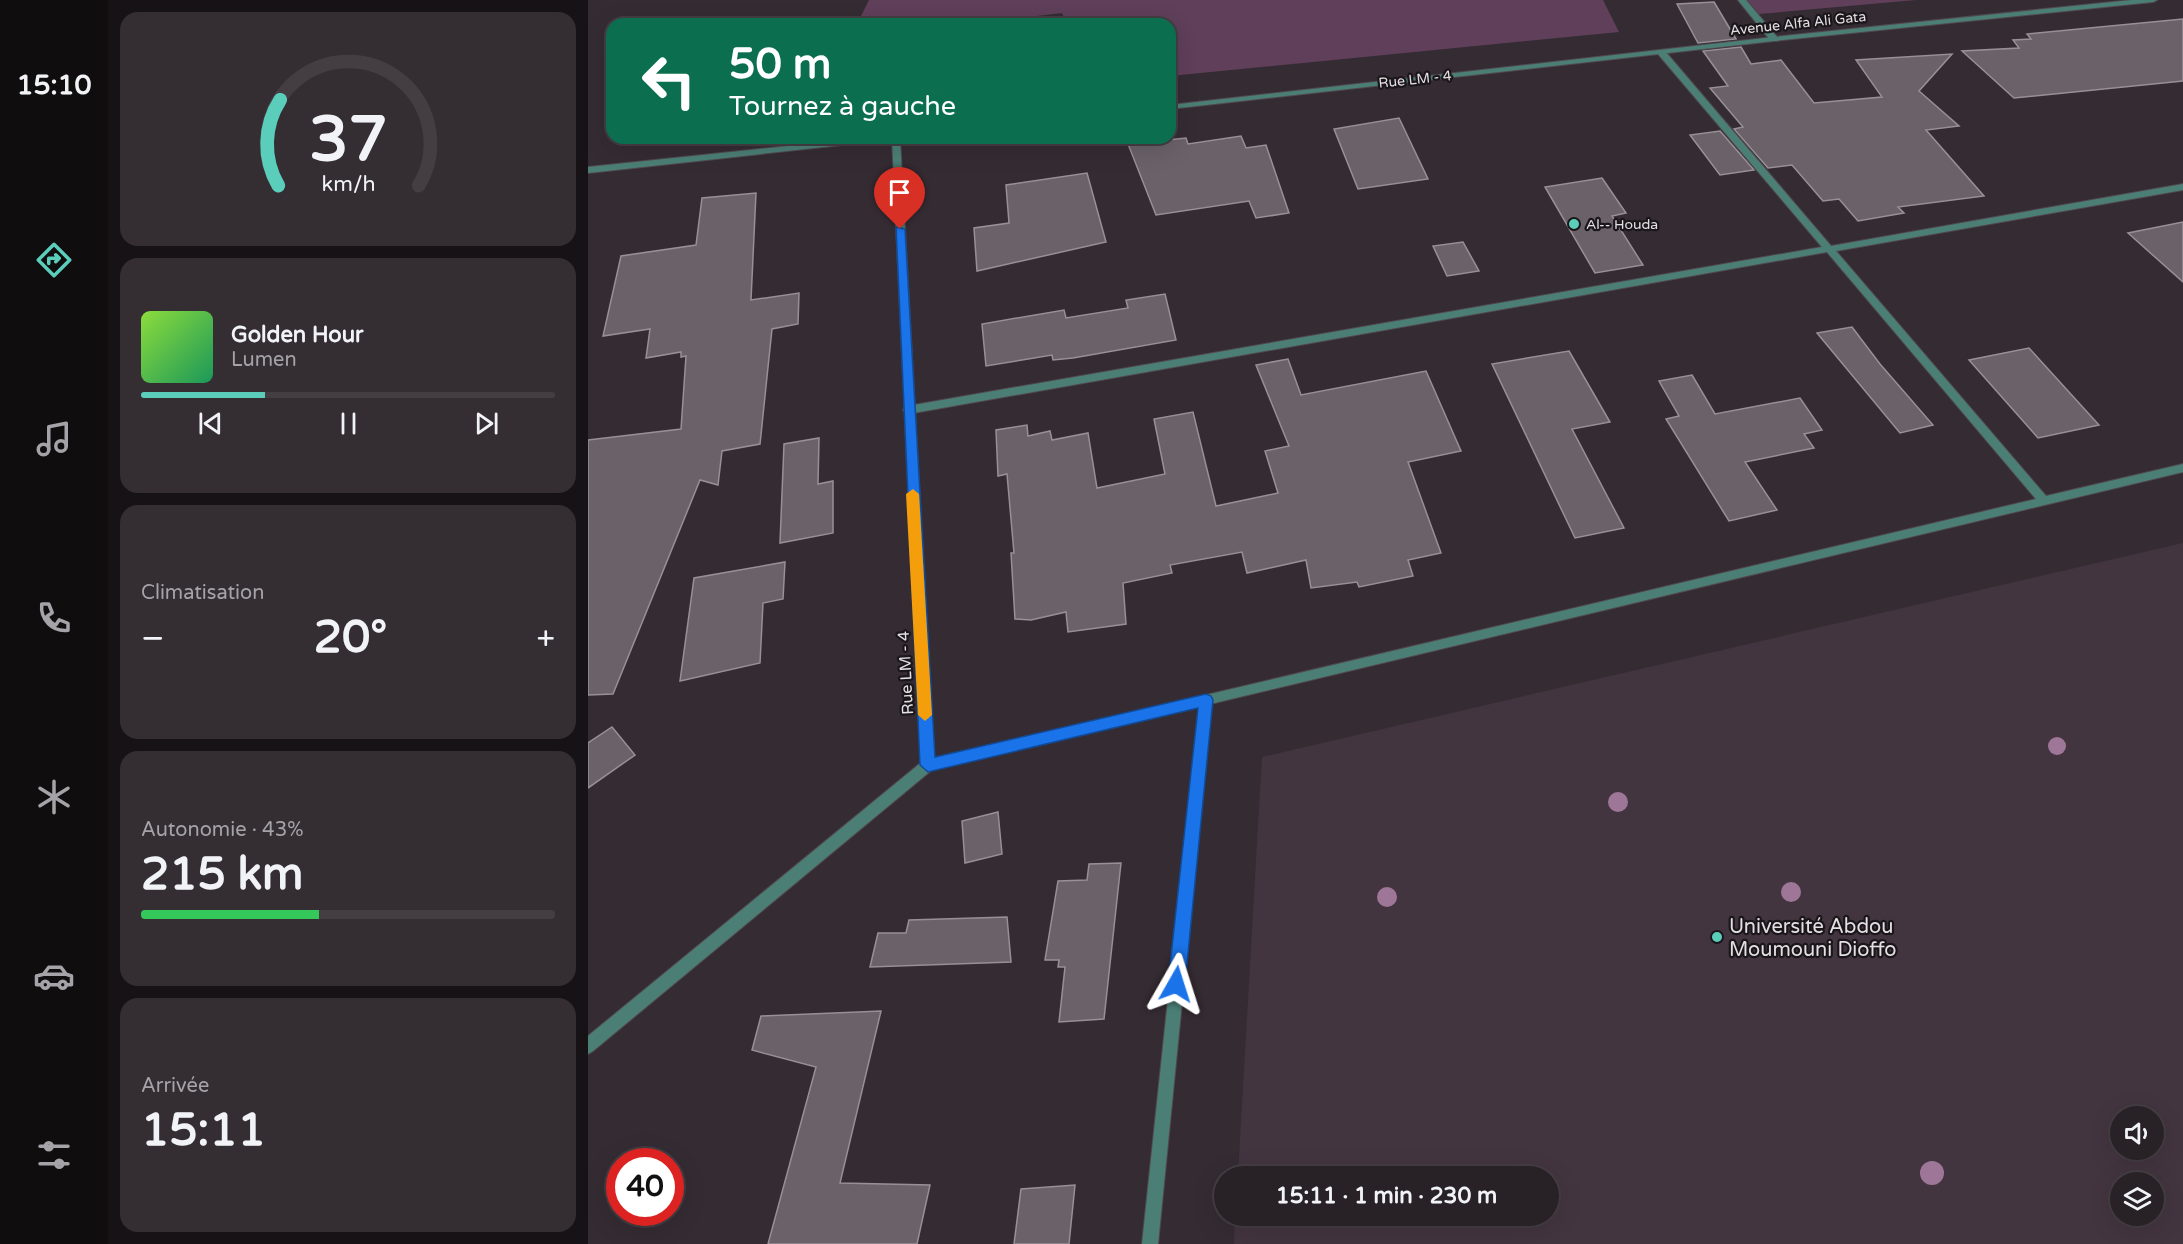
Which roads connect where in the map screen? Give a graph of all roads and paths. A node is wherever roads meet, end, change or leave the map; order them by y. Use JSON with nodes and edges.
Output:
{"nodes":[{"id":1,"x":1742,"y":0,"type":"edge"},
{"id":2,"x":2153,"y":0,"type":"edge"},
{"id":3,"x":1774,"y":39,"type":"junction"},
{"id":4,"x":1661,"y":52,"type":"junction"},
{"id":5,"x":1176,"y":106,"type":"edge"},
{"id":6,"x":832,"y":144,"type":"edge"},
{"id":7,"x":896,"y":144,"type":"edge"},
{"id":8,"x":588,"y":170,"type":"edge"},
{"id":9,"x":2183,"y":187,"type":"edge"},
{"id":10,"x":1829,"y":249,"type":"junction"},
{"id":11,"x":908,"y":410,"type":"junction"},
{"id":12,"x":2183,"y":468,"type":"edge"},
{"id":13,"x":2044,"y":501,"type":"junction"},
{"id":14,"x":1206,"y":700,"type":"junction"},
{"id":15,"x":928,"y":765,"type":"junction"},
{"id":16,"x":588,"y":1046,"type":"edge"},
{"id":17,"x":1150,"y":1244,"type":"edge"}],
"edges":[{"from":1,"to":3,"type":"street"},
{"from":2,"to":3,"type":"street","name":"Avenue Alfa Ali Gata"},
{"from":3,"to":4,"type":"street","name":"Avenue Alfa Ali Gata"},
{"from":4,"to":5,"type":"street","name":"Rue LM - 4"},
{"from":4,"to":10,"type":"street"},
{"from":6,"to":8,"type":"street"},
{"from":7,"to":11,"type":"street","name":"Rue LM - 4"},
{"from":9,"to":10,"type":"street"},
{"from":10,"to":11,"type":"street"},
{"from":10,"to":13,"type":"street"},
{"from":11,"to":15,"type":"street","name":"Rue LM - 4"},
{"from":12,"to":13,"type":"street"},
{"from":13,"to":14,"type":"street"},
{"from":14,"to":15,"type":"street"},
{"from":14,"to":17,"type":"street"},
{"from":15,"to":16,"type":"street"}]}
